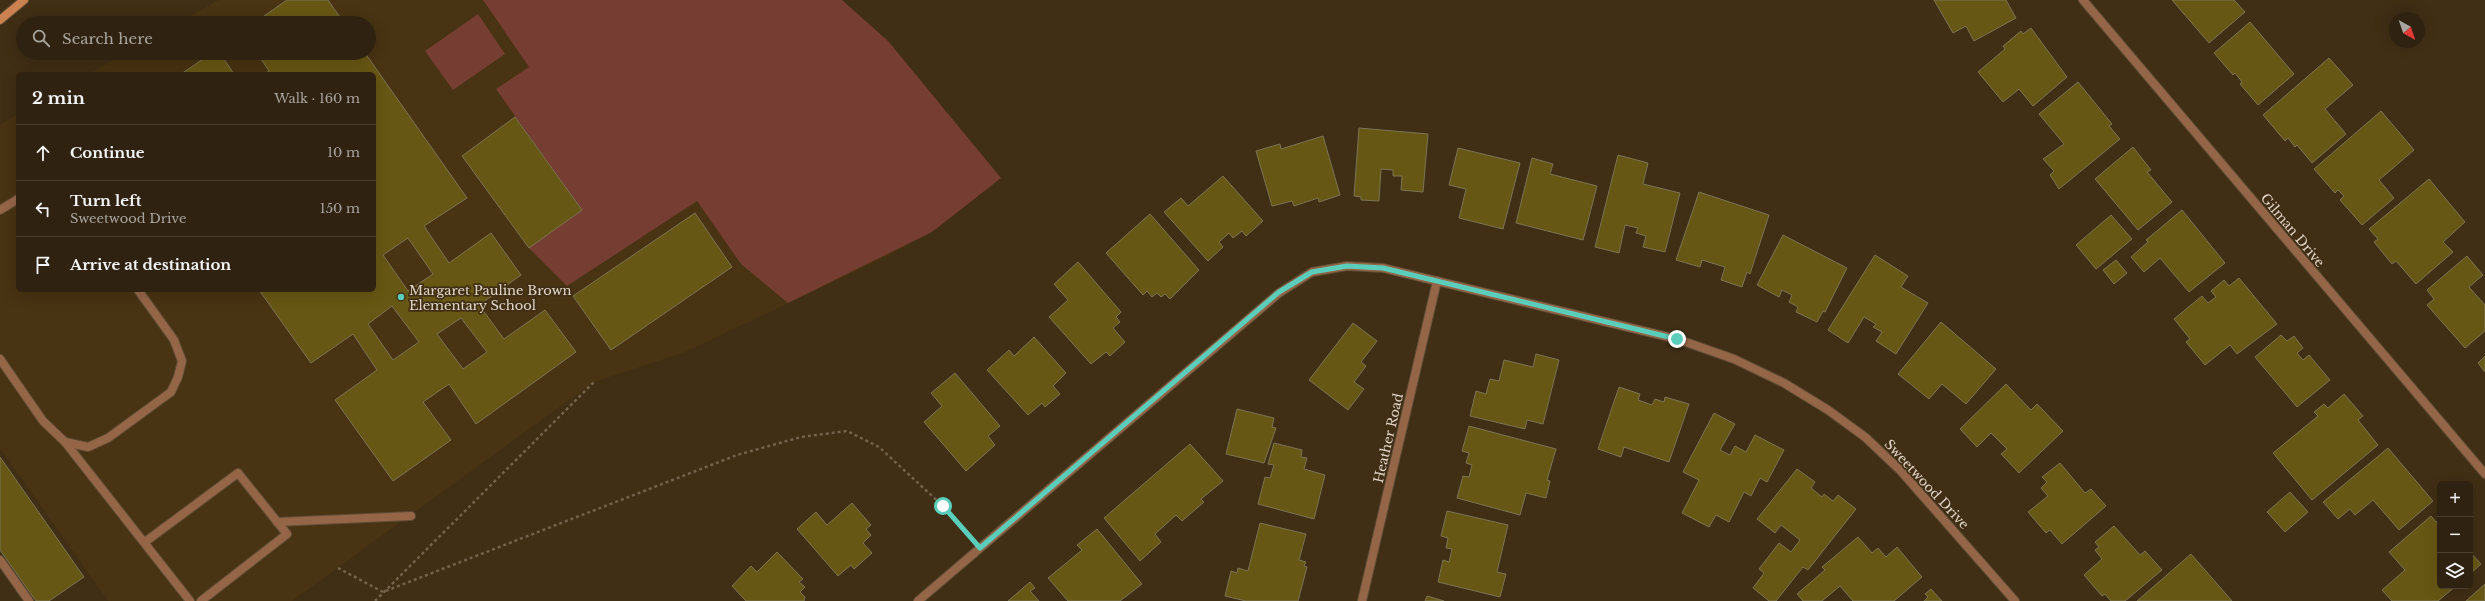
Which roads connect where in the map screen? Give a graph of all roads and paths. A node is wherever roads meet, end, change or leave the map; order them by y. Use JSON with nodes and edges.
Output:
{"nodes":[{"id":1,"x":24,"y":0,"type":"edge"},
{"id":2,"x":2083,"y":0,"type":"edge"},
{"id":3,"x":0,"y":20,"type":"edge"},
{"id":4,"x":16,"y":200,"type":"edge"},
{"id":5,"x":0,"y":210,"type":"edge"},
{"id":6,"x":1437,"y":281,"type":"junction"},
{"id":7,"x":139,"y":292,"type":"edge"},
{"id":8,"x":0,"y":359,"type":"edge"},
{"id":9,"x":594,"y":382,"type":"dead end"},
{"id":10,"x":66,"y":442,"type":"junction"},
{"id":11,"x":2485,"y":474,"type":"edge"},
{"id":12,"x":411,"y":516,"type":"dead end"},
{"id":13,"x":277,"y":522,"type":"junction"},
{"id":14,"x":145,"y":542,"type":"junction"},
{"id":15,"x":980,"y":548,"type":"junction"},
{"id":16,"x":0,"y":560,"type":"edge"},
{"id":17,"x":338,"y":568,"type":"dead end"},
{"id":18,"x":383,"y":592,"type":"junction"},
{"id":19,"x":29,"y":601,"type":"edge"},
{"id":20,"x":190,"y":601,"type":"edge"},
{"id":21,"x":201,"y":601,"type":"edge"},
{"id":22,"x":374,"y":601,"type":"edge"},
{"id":23,"x":918,"y":601,"type":"edge"},
{"id":24,"x":1362,"y":601,"type":"edge"},
{"id":25,"x":2015,"y":601,"type":"edge"}],
"edges":[{"from":1,"to":3,"type":"street"},
{"from":2,"to":11,"type":"street","name":"Gilman Drive"},
{"from":4,"to":5,"type":"street"},
{"from":6,"to":15,"type":"street","name":"Sweetwood Drive"},
{"from":6,"to":24,"type":"street","name":"Heather Road"},
{"from":6,"to":25,"type":"street","name":"Sweetwood Drive"},
{"from":7,"to":10,"type":"street"},
{"from":8,"to":10,"type":"street"},
{"from":9,"to":18,"type":"path"},
{"from":10,"to":14,"type":"street"},
{"from":12,"to":13,"type":"street"},
{"from":13,"to":14,"type":"street"},
{"from":13,"to":21,"type":"street"},
{"from":14,"to":20,"type":"street"},
{"from":15,"to":18,"type":"path"},
{"from":15,"to":23,"type":"street","name":"Sweetwood Drive"},
{"from":16,"to":19,"type":"street"},
{"from":17,"to":18,"type":"path"},
{"from":18,"to":22,"type":"path"}]}
